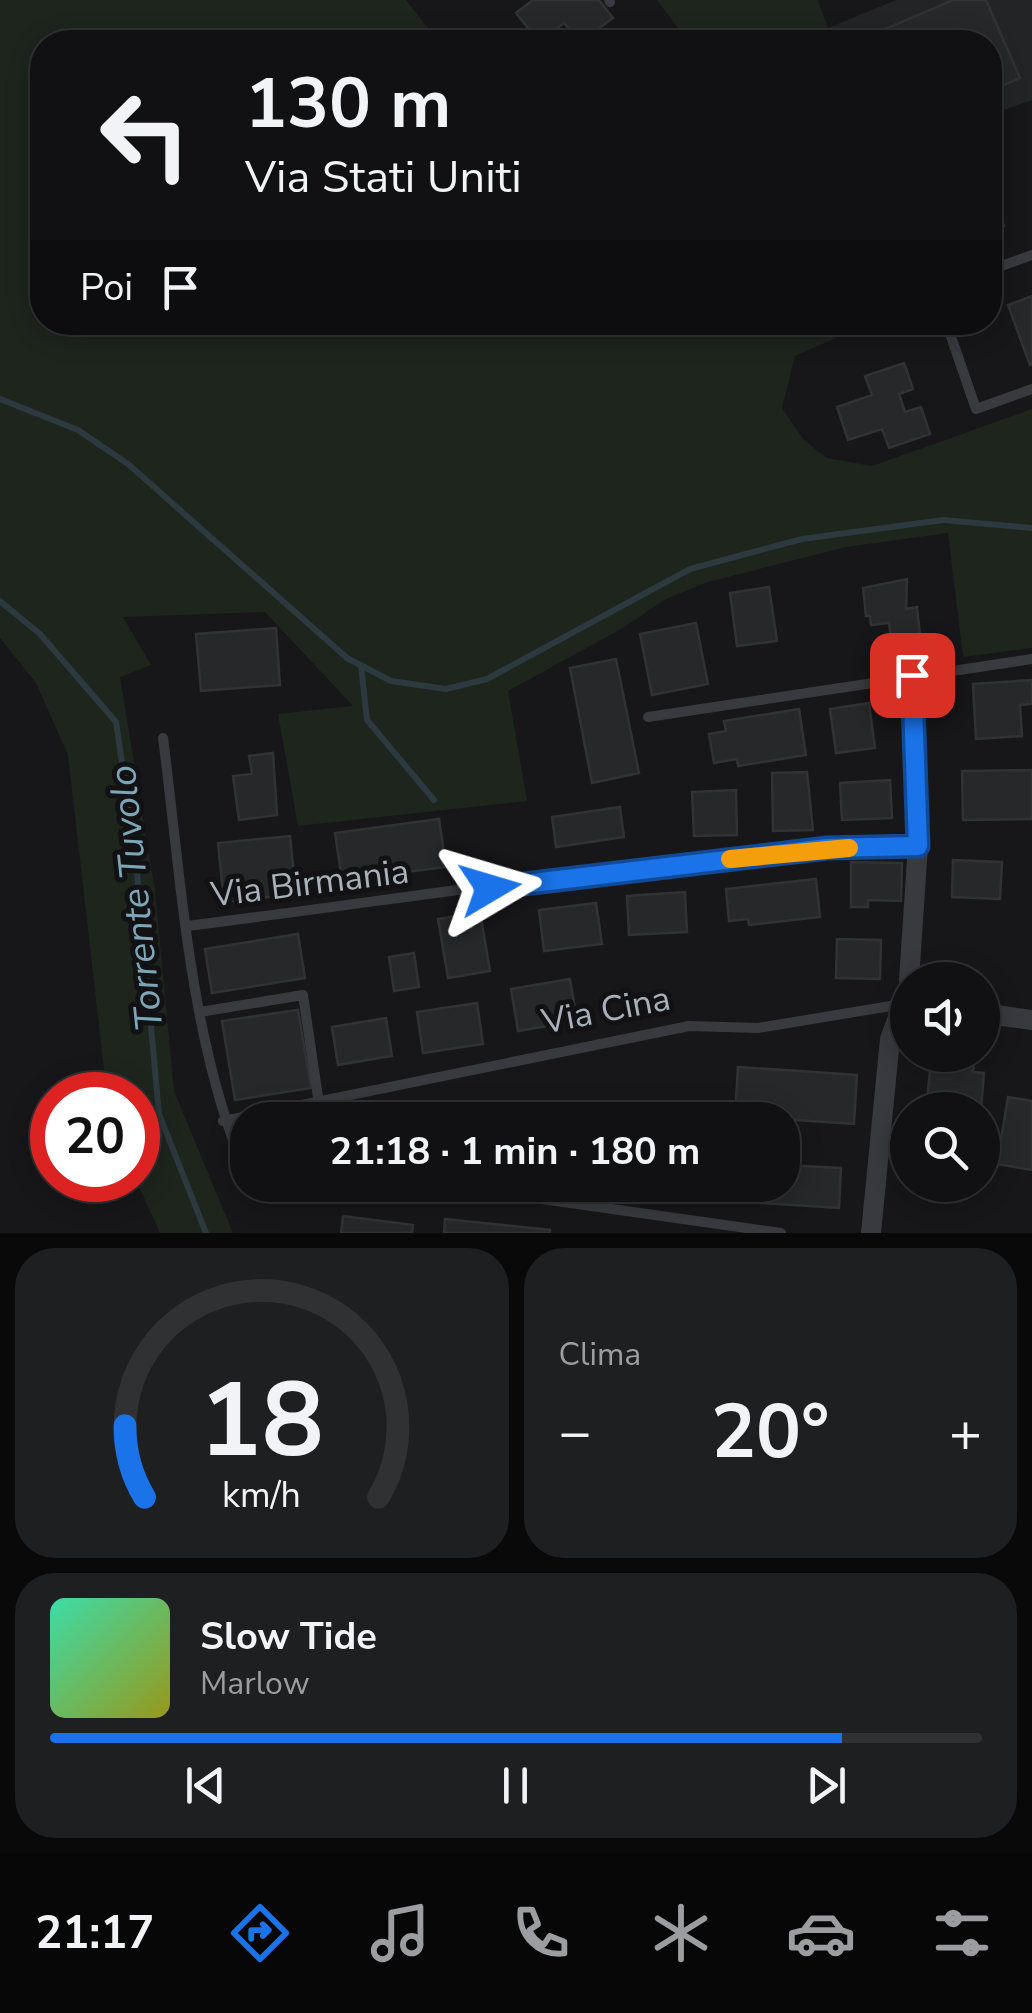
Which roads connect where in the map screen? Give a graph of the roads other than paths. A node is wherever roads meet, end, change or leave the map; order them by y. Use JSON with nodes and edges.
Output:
{"nodes":[{"id":1,"x":1032,"y":255,"type":"edge"},
{"id":2,"x":1002,"y":266,"type":"edge"},
{"id":3,"x":950,"y":335,"type":"edge"},
{"id":4,"x":1032,"y":389,"type":"edge"},
{"id":5,"x":1032,"y":659,"type":"edge"},
{"id":6,"x":912,"y":675,"type":"junction"},
{"id":7,"x":648,"y":717,"type":"dead end"},
{"id":8,"x":163,"y":738,"type":"dead end"},
{"id":9,"x":918,"y":846,"type":"junction"},
{"id":10,"x":187,"y":926,"type":"junction"},
{"id":11,"x":911,"y":962,"type":"edge"},
{"id":12,"x":890,"y":1003,"type":"edge"},
{"id":13,"x":200,"y":1012,"type":"junction"},
{"id":14,"x":1000,"y":1015,"type":"edge"},
{"id":15,"x":1032,"y":1020,"type":"edge"},
{"id":16,"x":890,"y":1039,"type":"edge"},
{"id":17,"x":319,"y":1102,"type":"edge"},
{"id":18,"x":328,"y":1102,"type":"edge"},
{"id":19,"x":230,"y":1120,"type":"edge"},
{"id":20,"x":223,"y":1121,"type":"junction"},
{"id":21,"x":230,"y":1137,"type":"edge"},
{"id":22,"x":563,"y":1202,"type":"edge"},
{"id":23,"x":781,"y":1233,"type":"edge"},
{"id":24,"x":871,"y":1233,"type":"edge"}],
"edges":[{"from":1,"to":2,"type":"lane"},
{"from":3,"to":4,"type":"lane"},
{"from":5,"to":6,"type":"lane"},
{"from":6,"to":7,"type":"lane"},
{"from":6,"to":9,"type":"street"},
{"from":8,"to":10,"type":"lane"},
{"from":9,"to":10,"type":"lane","name":"Via Birmania"},
{"from":9,"to":11,"type":"street"},
{"from":10,"to":13,"type":"lane"},
{"from":12,"to":18,"type":"lane","name":"Via Cina"},
{"from":13,"to":17,"type":"lane"},
{"from":13,"to":20,"type":"lane"},
{"from":14,"to":15,"type":"street"},
{"from":16,"to":24,"type":"street"},
{"from":19,"to":20,"type":"lane","name":"Via Cina"},
{"from":20,"to":21,"type":"lane"},
{"from":22,"to":23,"type":"lane"}]}
